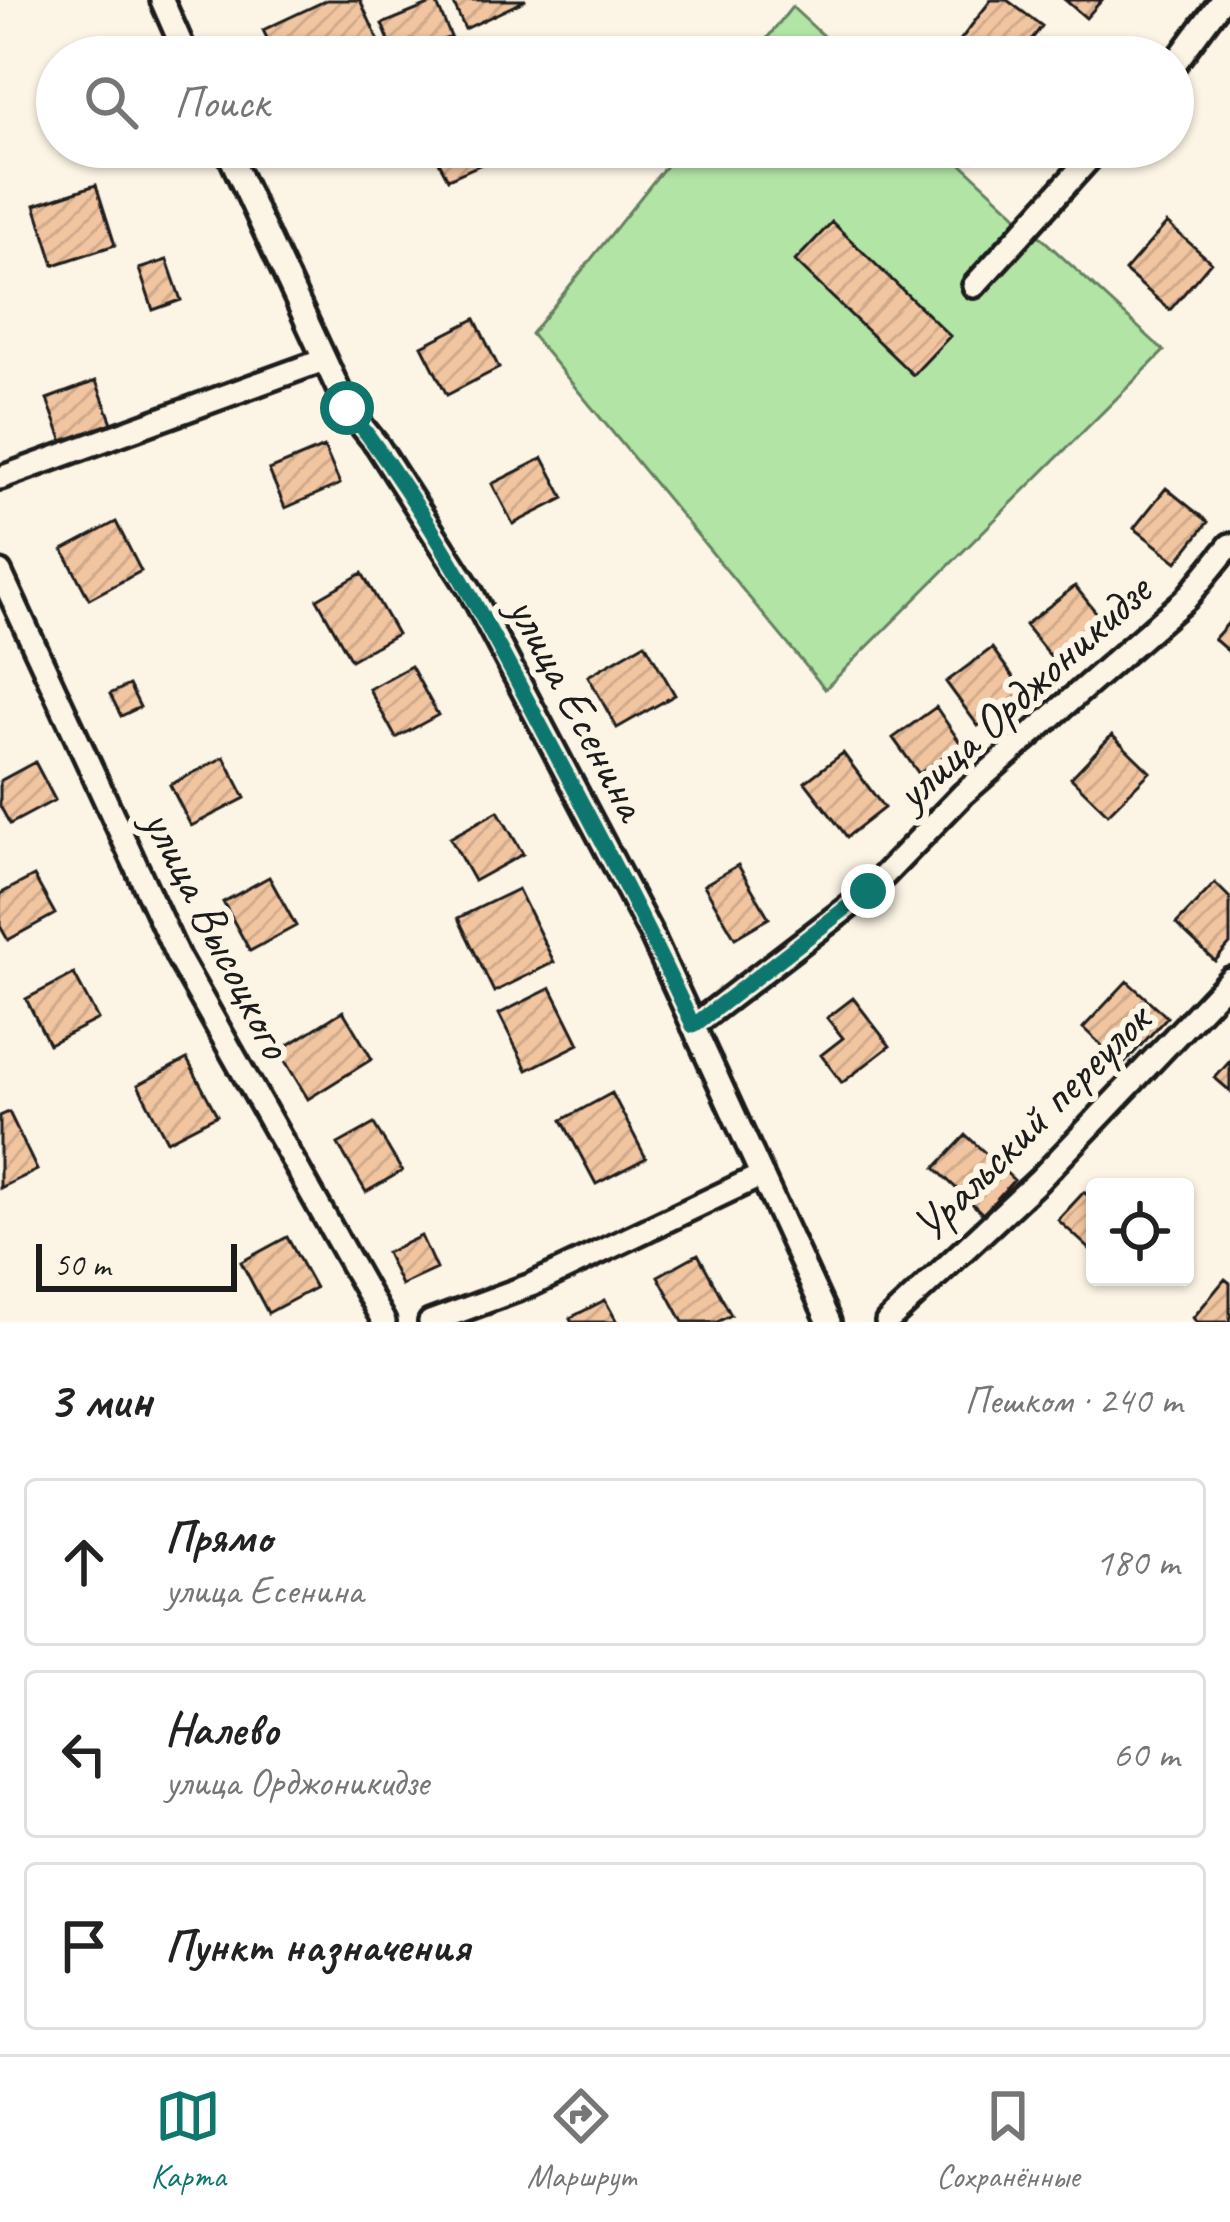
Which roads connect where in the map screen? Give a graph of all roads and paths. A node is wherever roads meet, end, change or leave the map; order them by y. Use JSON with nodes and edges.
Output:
{"nodes":[{"id":1,"x":162,"y":0,"type":"edge"},
{"id":2,"x":1222,"y":0,"type":"edge"},
{"id":3,"x":178,"y":36,"type":"edge"},
{"id":4,"x":1194,"y":37,"type":"edge"},
{"id":5,"x":236,"y":168,"type":"edge"},
{"id":6,"x":1081,"y":168,"type":"edge"},
{"id":7,"x":974,"y":286,"type":"dead end"},
{"id":8,"x":324,"y":360,"type":"junction"},
{"id":9,"x":0,"y":478,"type":"edge"},
{"id":10,"x":1230,"y":545,"type":"edge"},
{"id":11,"x":0,"y":572,"type":"edge"},
{"id":12,"x":1230,"y":979,"type":"edge"},
{"id":13,"x":693,"y":1026,"type":"junction"},
{"id":14,"x":762,"y":1175,"type":"junction"},
{"id":15,"x":384,"y":1322,"type":"edge"},
{"id":16,"x":430,"y":1322,"type":"edge"},
{"id":17,"x":829,"y":1322,"type":"edge"},
{"id":18,"x":887,"y":1322,"type":"edge"}],
"edges":[{"from":1,"to":3,"type":"street"},
{"from":2,"to":4,"type":"street"},
{"from":5,"to":8,"type":"street","name":"улица Есенина"},
{"from":6,"to":7,"type":"street"},
{"from":8,"to":9,"type":"street"},
{"from":8,"to":13,"type":"street","name":"улица Есенина"},
{"from":10,"to":13,"type":"street","name":"улица Орджоникидзе"},
{"from":11,"to":15,"type":"street","name":"улица Высоцкого"},
{"from":12,"to":18,"type":"street","name":"Уральский переулок"},
{"from":13,"to":14,"type":"street","name":"улица Есенина"},
{"from":14,"to":16,"type":"street"},
{"from":14,"to":17,"type":"street","name":"улица Есенина"}]}
